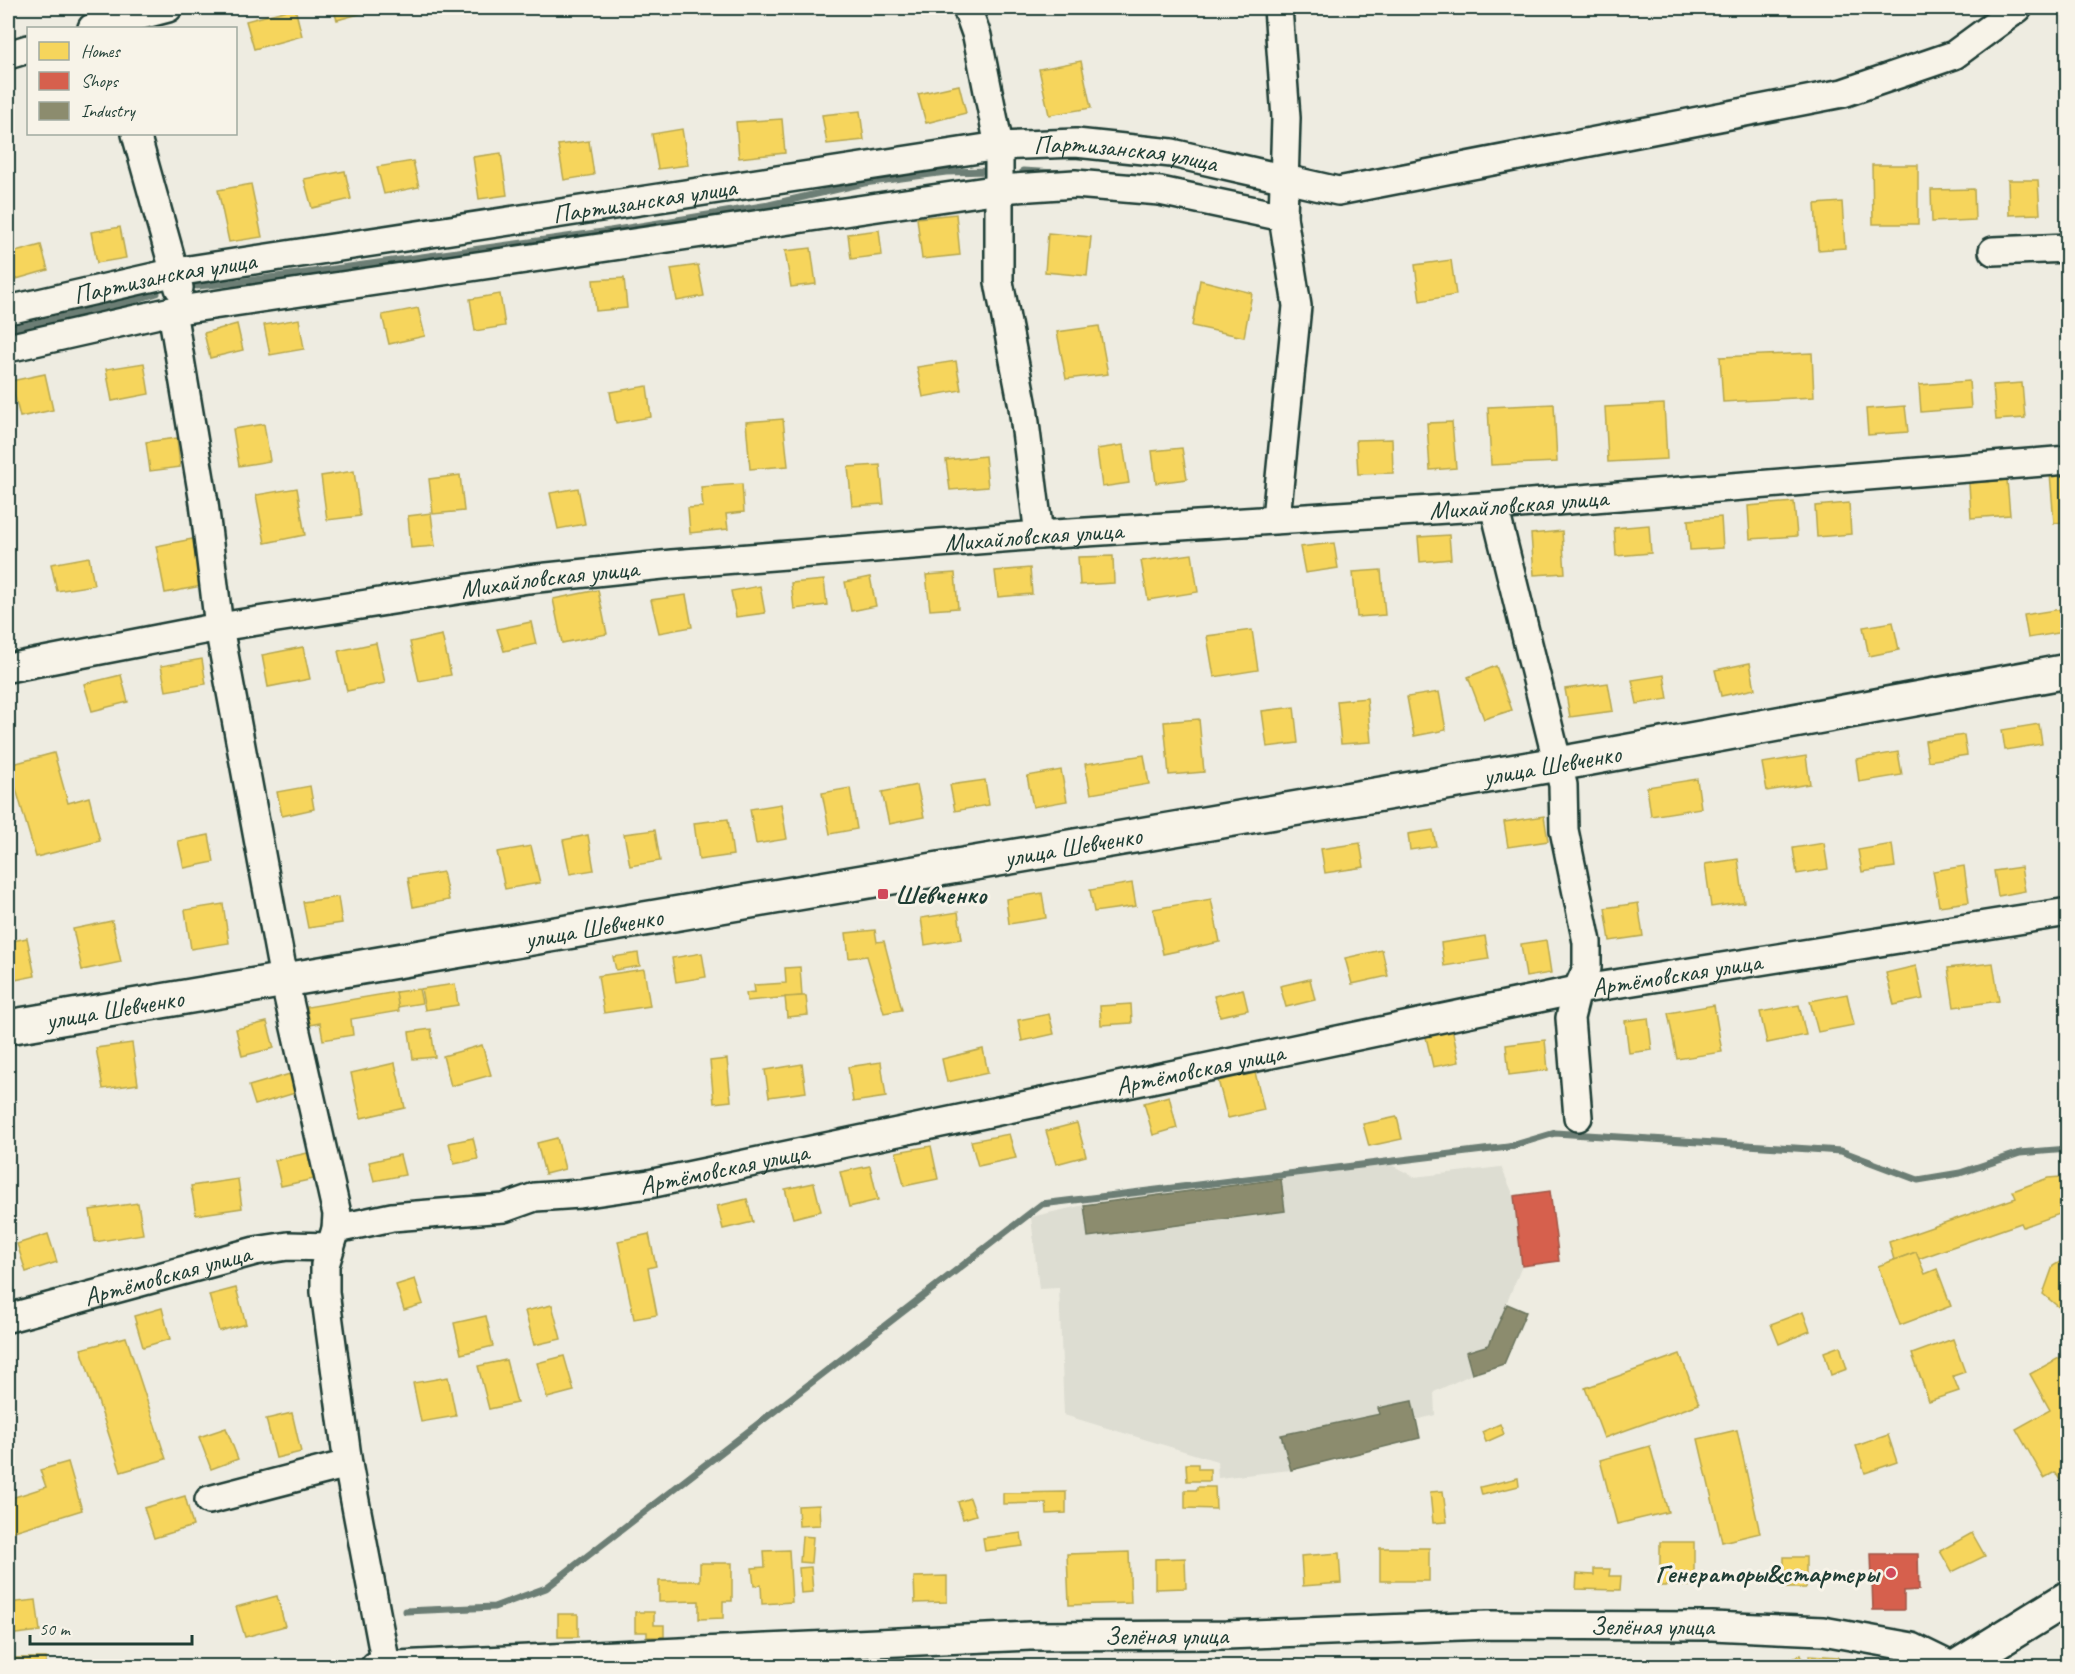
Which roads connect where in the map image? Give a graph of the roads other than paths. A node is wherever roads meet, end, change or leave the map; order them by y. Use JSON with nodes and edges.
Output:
{"nodes":[{"id":1,"x":168,"y":8,"type":"edge"},
{"id":2,"x":967,"y":8,"type":"edge"},
{"id":3,"x":1278,"y":8,"type":"edge"},
{"id":4,"x":2018,"y":8,"type":"edge"},
{"id":5,"x":100,"y":27,"type":"edge"},
{"id":6,"x":27,"y":49,"type":"edge"},
{"id":7,"x":8,"y":55,"type":"edge"},
{"id":8,"x":136,"y":135,"type":"edge"},
{"id":9,"x":999,"y":146,"type":"junction"},
{"id":10,"x":1283,"y":177,"type":"junction"},
{"id":11,"x":1000,"y":189,"type":"junction"},
{"id":12,"x":1283,"y":217,"type":"junction"},
{"id":13,"x":2067,"y":248,"type":"edge"},
{"id":14,"x":1993,"y":251,"type":"dead end"},
{"id":15,"x":176,"y":272,"type":"junction"},
{"id":16,"x":8,"y":310,"type":"edge"},
{"id":17,"x":178,"y":311,"type":"junction"},
{"id":18,"x":8,"y":348,"type":"edge"},
{"id":19,"x":2067,"y":460,"type":"edge"},
{"id":20,"x":1494,"y":506,"type":"junction"},
{"id":21,"x":1276,"y":518,"type":"junction"},
{"id":22,"x":1039,"y":535,"type":"junction"},
{"id":23,"x":219,"y":627,"type":"junction"},
{"id":24,"x":8,"y":668,"type":"edge"},
{"id":25,"x":2067,"y":672,"type":"edge"},
{"id":26,"x":1557,"y":764,"type":"junction"},
{"id":27,"x":2067,"y":912,"type":"edge"},
{"id":28,"x":284,"y":979,"type":"junction"},
{"id":29,"x":1577,"y":990,"type":"junction"},
{"id":30,"x":8,"y":1027,"type":"edge"},
{"id":31,"x":1578,"y":1117,"type":"dead end"},
{"id":32,"x":333,"y":1238,"type":"junction"},
{"id":33,"x":8,"y":1318,"type":"edge"},
{"id":34,"x":348,"y":1464,"type":"junction"},
{"id":35,"x":209,"y":1500,"type":"dead end"},
{"id":36,"x":2067,"y":1598,"type":"edge"},
{"id":37,"x":380,"y":1666,"type":"edge"},
{"id":38,"x":1951,"y":1666,"type":"edge"},
{"id":39,"x":1958,"y":1666,"type":"edge"}],
"edges":[{"from":1,"to":5,"type":"street"},
{"from":2,"to":9,"type":"street"},
{"from":3,"to":10,"type":"street"},
{"from":4,"to":10,"type":"street","name":"Партизанская улица"},
{"from":6,"to":7,"type":"street"},
{"from":8,"to":15,"type":"street"},
{"from":9,"to":10,"type":"street","name":"Партизанская улица"},
{"from":9,"to":11,"type":"street"},
{"from":9,"to":15,"type":"street","name":"Партизанская улица"},
{"from":10,"to":12,"type":"street"},
{"from":11,"to":12,"type":"street","name":"Партизанская улица"},
{"from":11,"to":17,"type":"street","name":"Партизанская улица"},
{"from":11,"to":22,"type":"street"},
{"from":12,"to":21,"type":"street"},
{"from":13,"to":14,"type":"street"},
{"from":15,"to":16,"type":"street","name":"Партизанская улица"},
{"from":15,"to":17,"type":"street"},
{"from":17,"to":18,"type":"street","name":"Партизанская улица"},
{"from":17,"to":23,"type":"street"},
{"from":19,"to":20,"type":"street","name":"Михайловская улица"},
{"from":20,"to":21,"type":"street","name":"Михайловская улица"},
{"from":20,"to":26,"type":"street"},
{"from":21,"to":22,"type":"street","name":"Михайловская улица"},
{"from":22,"to":23,"type":"street","name":"Михайловская улица"},
{"from":23,"to":24,"type":"street","name":"Михайловская улица"},
{"from":23,"to":28,"type":"street"},
{"from":25,"to":26,"type":"main road","name":"улица Шевченко"},
{"from":26,"to":28,"type":"main road","name":"улица Шевченко"},
{"from":26,"to":29,"type":"street"},
{"from":27,"to":29,"type":"street","name":"Артёмовская улица"},
{"from":28,"to":30,"type":"main road","name":"улица Шевченко"},
{"from":28,"to":32,"type":"street"},
{"from":29,"to":31,"type":"street"},
{"from":29,"to":32,"type":"street","name":"Артёмовская улица"},
{"from":32,"to":33,"type":"street","name":"Артёмовская улица"},
{"from":32,"to":34,"type":"street"},
{"from":34,"to":35,"type":"street"},
{"from":34,"to":37,"type":"street"},
{"from":36,"to":39,"type":"main road"},
{"from":37,"to":38,"type":"street","name":"Зелёная улица"}]}
